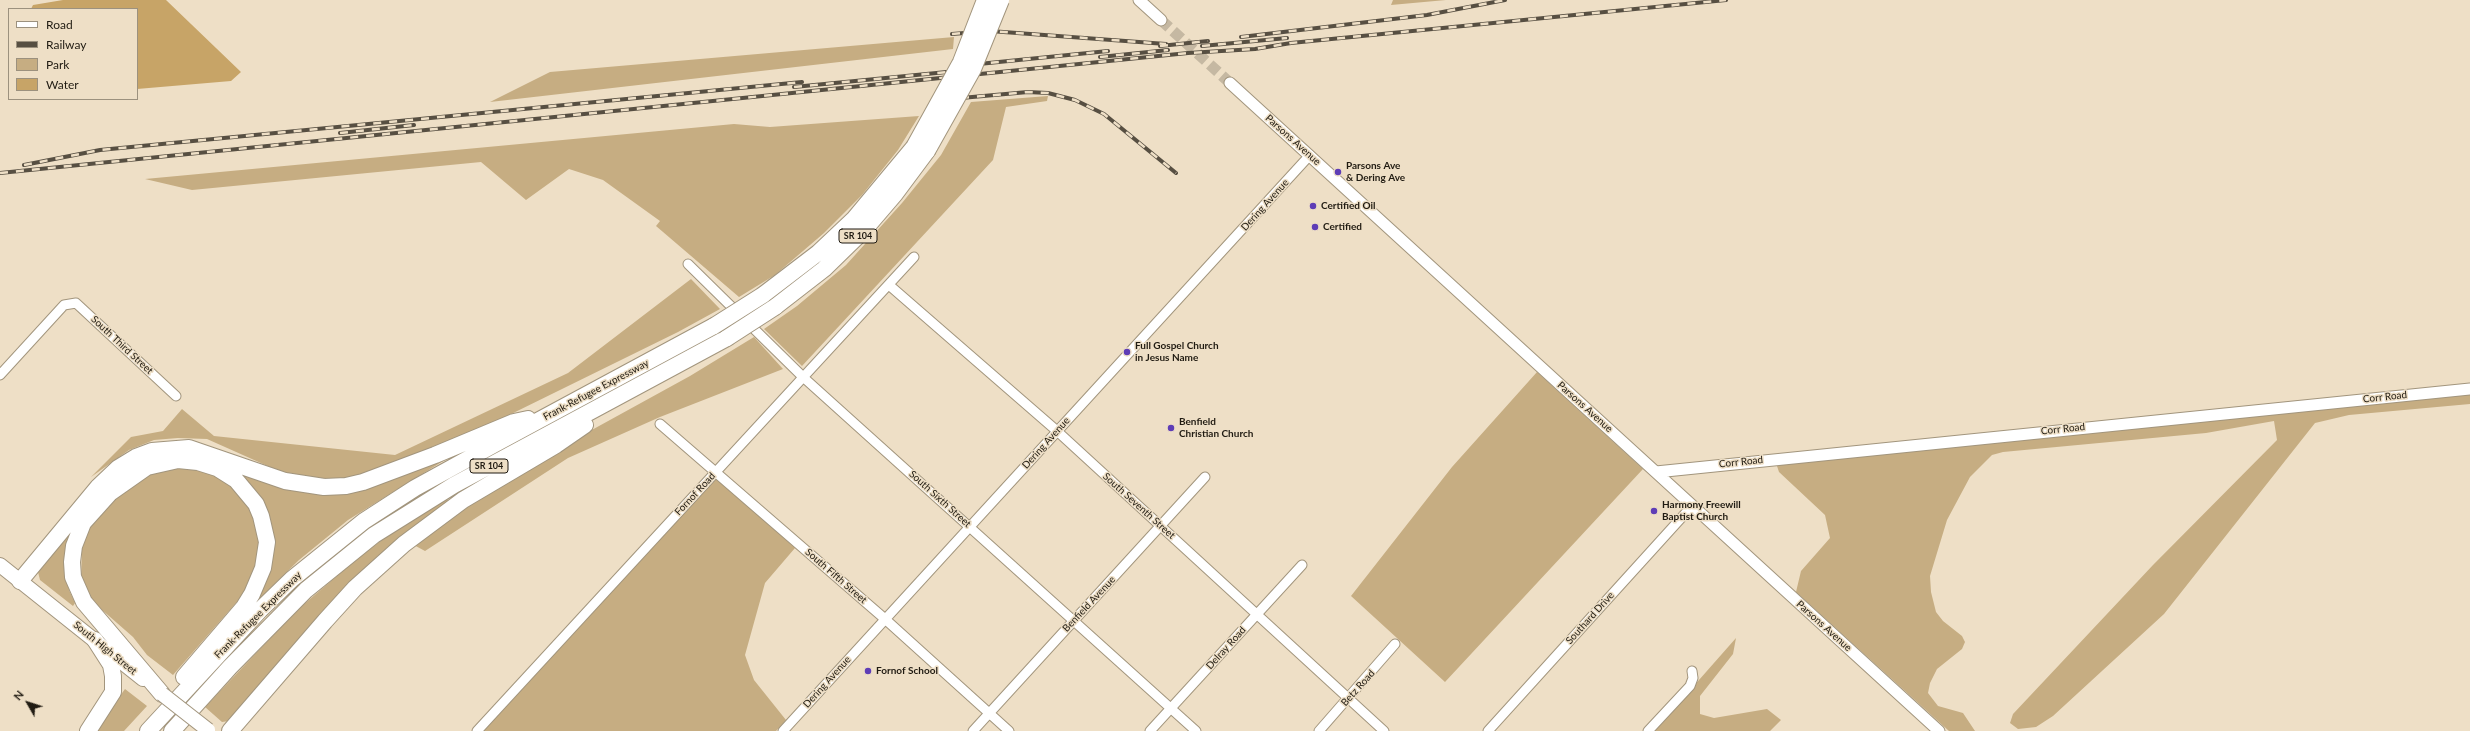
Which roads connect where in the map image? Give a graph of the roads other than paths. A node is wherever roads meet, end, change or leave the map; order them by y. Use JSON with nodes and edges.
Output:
{"nodes":[{"id":1,"x":985,"y":0,"type":"edge"},
{"id":2,"x":1001,"y":0,"type":"edge"},
{"id":3,"x":1139,"y":0,"type":"edge"},
{"id":4,"x":1161,"y":20,"type":"tunnel mouth"},
{"id":5,"x":1230,"y":83,"type":"tunnel mouth"},
{"id":6,"x":920,"y":149,"type":"junction"},
{"id":7,"x":1310,"y":155,"type":"junction"},
{"id":8,"x":914,"y":257,"type":"dead end"},
{"id":9,"x":688,"y":264,"type":"dead end"},
{"id":10,"x":889,"y":285,"type":"junction"},
{"id":11,"x":0,"y":375,"type":"edge"},
{"id":12,"x":803,"y":377,"type":"junction"},
{"id":13,"x":647,"y":382,"type":"junction"},
{"id":14,"x":2470,"y":389,"type":"edge"},
{"id":15,"x":176,"y":396,"type":"dead end"},
{"id":16,"x":551,"y":414,"type":"junction"},
{"id":17,"x":660,"y":424,"type":"dead end"},
{"id":18,"x":1057,"y":432,"type":"junction"},
{"id":19,"x":716,"y":470,"type":"junction"},
{"id":20,"x":1656,"y":472,"type":"junction"},
{"id":21,"x":1205,"y":476,"type":"dead end"},
{"id":22,"x":1692,"y":506,"type":"junction"},
{"id":23,"x":970,"y":526,"type":"junction"},
{"id":24,"x":1161,"y":526,"type":"junction"},
{"id":25,"x":0,"y":565,"type":"edge"},
{"id":26,"x":1302,"y":565,"type":"dead end"},
{"id":27,"x":20,"y":581,"type":"junction"},
{"id":28,"x":1256,"y":615,"type":"junction"},
{"id":29,"x":885,"y":619,"type":"junction"},
{"id":30,"x":1075,"y":620,"type":"junction"},
{"id":31,"x":95,"y":640,"type":"junction"},
{"id":32,"x":1395,"y":644,"type":"dead end"},
{"id":33,"x":139,"y":671,"type":"junction"},
{"id":34,"x":1692,"y":671,"type":"dead end"},
{"id":35,"x":162,"y":694,"type":"joint"},
{"id":36,"x":1349,"y":698,"type":"junction"},
{"id":37,"x":1171,"y":708,"type":"junction"},
{"id":38,"x":989,"y":713,"type":"junction"},
{"id":39,"x":209,"y":730,"type":"edge"},
{"id":40,"x":88,"y":731,"type":"edge"},
{"id":41,"x":137,"y":731,"type":"edge"},
{"id":42,"x":148,"y":731,"type":"edge"},
{"id":43,"x":172,"y":731,"type":"edge"},
{"id":44,"x":230,"y":731,"type":"edge"},
{"id":45,"x":477,"y":731,"type":"edge"},
{"id":46,"x":783,"y":731,"type":"edge"},
{"id":47,"x":973,"y":731,"type":"edge"},
{"id":48,"x":1009,"y":731,"type":"edge"},
{"id":49,"x":1150,"y":731,"type":"edge"},
{"id":50,"x":1196,"y":731,"type":"edge"},
{"id":51,"x":1319,"y":731,"type":"edge"},
{"id":52,"x":1384,"y":731,"type":"edge"},
{"id":53,"x":1488,"y":731,"type":"edge"},
{"id":54,"x":1648,"y":731,"type":"edge"},
{"id":55,"x":1939,"y":731,"type":"edge"}],
"edges":[{"from":1,"to":6,"type":"highway","name":"Frank-Refugee Expressway","number":"SR 104","bridge":true},
{"from":2,"to":6,"type":"highway","name":"Frank-Refugee Expressway","number":"SR 104","bridge":true},
{"from":3,"to":4,"type":"street"},
{"from":5,"to":7,"type":"street","name":"Parsons Avenue"},
{"from":6,"to":13,"type":"highway","name":"Frank-Refugee Expressway","number":"SR 104","bridge":true},
{"from":6,"to":16,"type":"highway","name":"Frank-Refugee Expressway","number":"SR 104","bridge":true},
{"from":7,"to":18,"type":"street","name":"Dering Avenue"},
{"from":7,"to":20,"type":"street","name":"Parsons Avenue"},
{"from":8,"to":10,"type":"street","name":"Fornof Road"},
{"from":9,"to":12,"type":"street","name":"South Sixth Street"},
{"from":10,"to":12,"type":"street","name":"Fornof Road"},
{"from":10,"to":18,"type":"street","name":"South Seventh Street"},
{"from":11,"to":15,"type":"street","name":"South Third Street"},
{"from":12,"to":19,"type":"street","name":"Fornof Road"},
{"from":12,"to":23,"type":"street","name":"South Sixth Street"},
{"from":13,"to":43,"type":"highway","name":"Frank-Refugee Expressway","number":"SR 104"},
{"from":13,"to":44,"type":"highway"},
{"from":14,"to":20,"type":"street","name":"Corr Road"},
{"from":16,"to":27,"type":"highway"},
{"from":16,"to":42,"type":"highway","name":"Frank-Refugee Expressway","number":"SR 104"},
{"from":17,"to":19,"type":"street","name":"South Fifth Street"},
{"from":18,"to":23,"type":"street","name":"Dering Avenue"},
{"from":18,"to":24,"type":"street","name":"South Seventh Street"},
{"from":19,"to":29,"type":"street","name":"South Fifth Street"},
{"from":19,"to":45,"type":"street","name":"Fornof Road"},
{"from":20,"to":22,"type":"street","name":"Parsons Avenue"},
{"from":21,"to":24,"type":"street","name":"Benfield Avenue"},
{"from":22,"to":53,"type":"street","name":"Southard Drive"},
{"from":22,"to":55,"type":"street","name":"Parsons Avenue"},
{"from":23,"to":29,"type":"street","name":"Dering Avenue"},
{"from":23,"to":30,"type":"street","name":"South Sixth Street"},
{"from":24,"to":28,"type":"street","name":"South Seventh Street"},
{"from":24,"to":30,"type":"street","name":"Benfield Avenue"},
{"from":25,"to":27,"type":"main road","name":"South High Street"},
{"from":26,"to":28,"type":"street","name":"Delray Road"},
{"from":27,"to":31,"type":"main road","name":"South High Street"},
{"from":28,"to":36,"type":"street","name":"South Seventh Street"},
{"from":28,"to":37,"type":"street","name":"Delray Road"},
{"from":29,"to":38,"type":"street","name":"South Fifth Street"},
{"from":29,"to":46,"type":"street","name":"Dering Avenue"},
{"from":30,"to":37,"type":"street","name":"South Sixth Street"},
{"from":30,"to":38,"type":"street","name":"Benfield Avenue"},
{"from":31,"to":33,"type":"main road","name":"South High Street"},
{"from":31,"to":40,"type":"highway"},
{"from":32,"to":36,"type":"street","name":"Betz Road"},
{"from":33,"to":35,"type":"highway"},
{"from":33,"to":41,"type":"highway"},
{"from":34,"to":54,"type":"street"},
{"from":35,"to":39,"type":"main road","bridge":true},
{"from":36,"to":51,"type":"street","name":"Betz Road"},
{"from":36,"to":52,"type":"street","name":"South Seventh Street"},
{"from":37,"to":49,"type":"street","name":"Delray Road"},
{"from":37,"to":50,"type":"street","name":"South Sixth Street"},
{"from":38,"to":47,"type":"street","name":"Benfield Avenue"},
{"from":38,"to":48,"type":"street","name":"South Fifth Street"}]}
